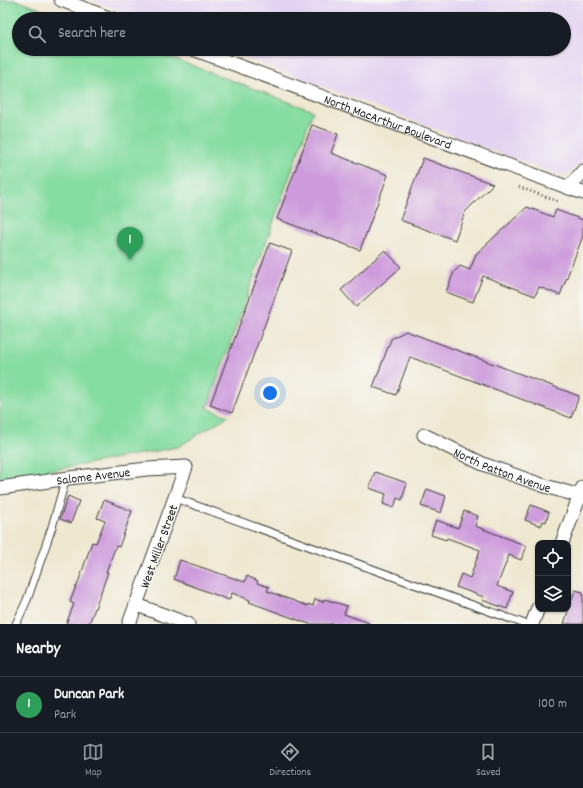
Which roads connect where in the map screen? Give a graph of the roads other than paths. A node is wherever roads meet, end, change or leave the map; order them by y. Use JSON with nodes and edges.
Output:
{"nodes":[{"id":1,"x":61,"y":0,"type":"edge"},
{"id":2,"x":93,"y":12,"type":"edge"},
{"id":3,"x":212,"y":56,"type":"edge"},
{"id":4,"x":583,"y":171,"type":"edge"},
{"id":5,"x":569,"y":188,"type":"junction"},
{"id":6,"x":583,"y":193,"type":"edge"},
{"id":7,"x":424,"y":436,"type":"dead end"},
{"id":8,"x":186,"y":467,"type":"joint"},
{"id":9,"x":66,"y":478,"type":"junction"},
{"id":10,"x":0,"y":488,"type":"edge"},
{"id":11,"x":582,"y":494,"type":"edge"},
{"id":12,"x":175,"y":498,"type":"junction"},
{"id":13,"x":563,"y":540,"type":"edge"},
{"id":14,"x":137,"y":605,"type":"junction"},
{"id":15,"x":536,"y":612,"type":"edge"},
{"id":16,"x":16,"y":624,"type":"edge"},
{"id":17,"x":129,"y":624,"type":"edge"},
{"id":18,"x":188,"y":624,"type":"edge"},
{"id":19,"x":525,"y":624,"type":"edge"},
{"id":20,"x":532,"y":624,"type":"edge"}],
"edges":[{"from":1,"to":2,"type":"street"},
{"from":3,"to":5,"type":"street","name":"North MacArthur Boulevard"},
{"from":4,"to":5,"type":"street"},
{"from":5,"to":6,"type":"street","name":"North MacArthur Boulevard"},
{"from":7,"to":11,"type":"street","name":"North Patton Avenue"},
{"from":8,"to":9,"type":"street","name":"Salome Avenue"},
{"from":8,"to":12,"type":"street","name":"West Miller Street"},
{"from":9,"to":10,"type":"street","name":"Salome Avenue"},
{"from":9,"to":16,"type":"lane"},
{"from":11,"to":13,"type":"street"},
{"from":12,"to":14,"type":"street","name":"West Miller Street"},
{"from":12,"to":19,"type":"lane"},
{"from":14,"to":17,"type":"street","name":"West Miller Street"},
{"from":14,"to":18,"type":"street"},
{"from":15,"to":20,"type":"street"}]}
